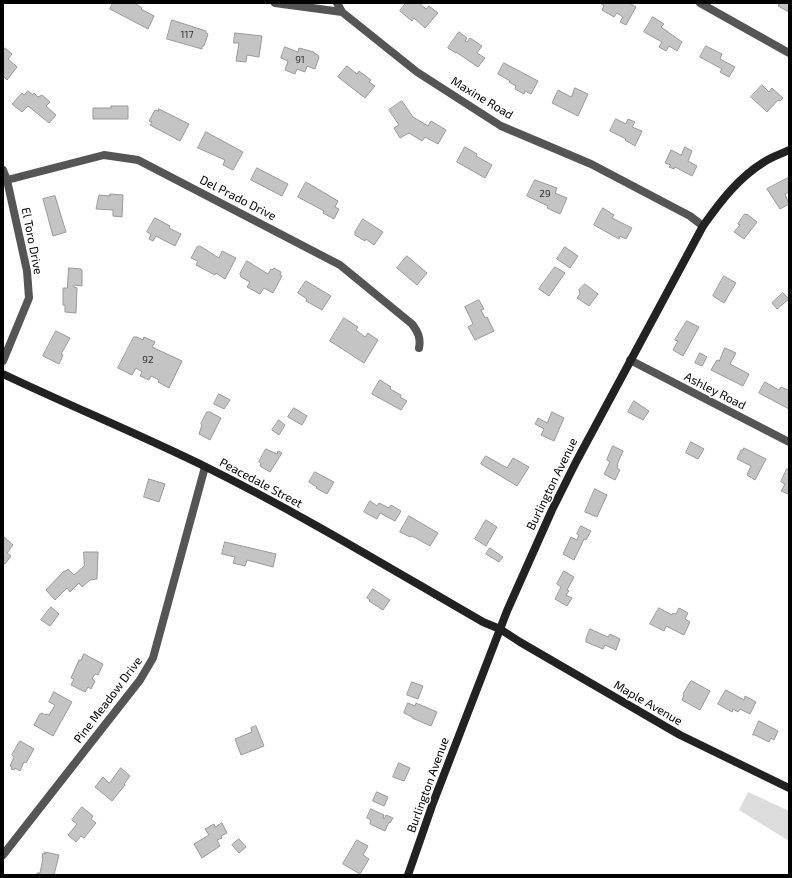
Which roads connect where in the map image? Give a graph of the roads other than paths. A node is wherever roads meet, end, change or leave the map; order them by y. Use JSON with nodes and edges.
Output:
{"nodes":[{"id":1,"x":275,"y":3,"type":"edge"},
{"id":2,"x":338,"y":3,"type":"edge"},
{"id":3,"x":700,"y":3,"type":"edge"},
{"id":4,"x":342,"y":12,"type":"junction"},
{"id":5,"x":789,"y":53,"type":"edge"},
{"id":6,"x":789,"y":150,"type":"edge"},
{"id":7,"x":3,"y":170,"type":"edge"},
{"id":8,"x":7,"y":180,"type":"junction"},
{"id":9,"x":704,"y":226,"type":"junction"},
{"id":10,"x":419,"y":348,"type":"dead end"},
{"id":11,"x":630,"y":360,"type":"junction"},
{"id":12,"x":3,"y":361,"type":"edge"},
{"id":13,"x":3,"y":374,"type":"edge"},
{"id":14,"x":789,"y":442,"type":"edge"},
{"id":15,"x":205,"y":467,"type":"junction"},
{"id":16,"x":500,"y":629,"type":"junction"},
{"id":17,"x":789,"y":788,"type":"edge"},
{"id":18,"x":3,"y":855,"type":"edge"},
{"id":19,"x":408,"y":875,"type":"edge"}],
"edges":[{"from":1,"to":4,"type":"street"},
{"from":2,"to":4,"type":"street"},
{"from":3,"to":5,"type":"street"},
{"from":4,"to":9,"type":"street","name":"Maxine Road"},
{"from":6,"to":9,"type":"main road","name":"Burlington Avenue"},
{"from":7,"to":8,"type":"street","name":"El Toro Drive"},
{"from":8,"to":10,"type":"street","name":"Del Prado Drive"},
{"from":8,"to":12,"type":"street","name":"El Toro Drive"},
{"from":9,"to":11,"type":"main road","name":"Burlington Avenue"},
{"from":11,"to":14,"type":"street","name":"Ashley Road"},
{"from":11,"to":16,"type":"main road","name":"Burlington Avenue"},
{"from":13,"to":15,"type":"main road","name":"Peacedale Street"},
{"from":15,"to":16,"type":"main road","name":"Peacedale Street"},
{"from":15,"to":18,"type":"street","name":"Pine Meadow Drive"},
{"from":16,"to":17,"type":"main road","name":"Maple Avenue"},
{"from":16,"to":19,"type":"main road","name":"Burlington Avenue"}]}
